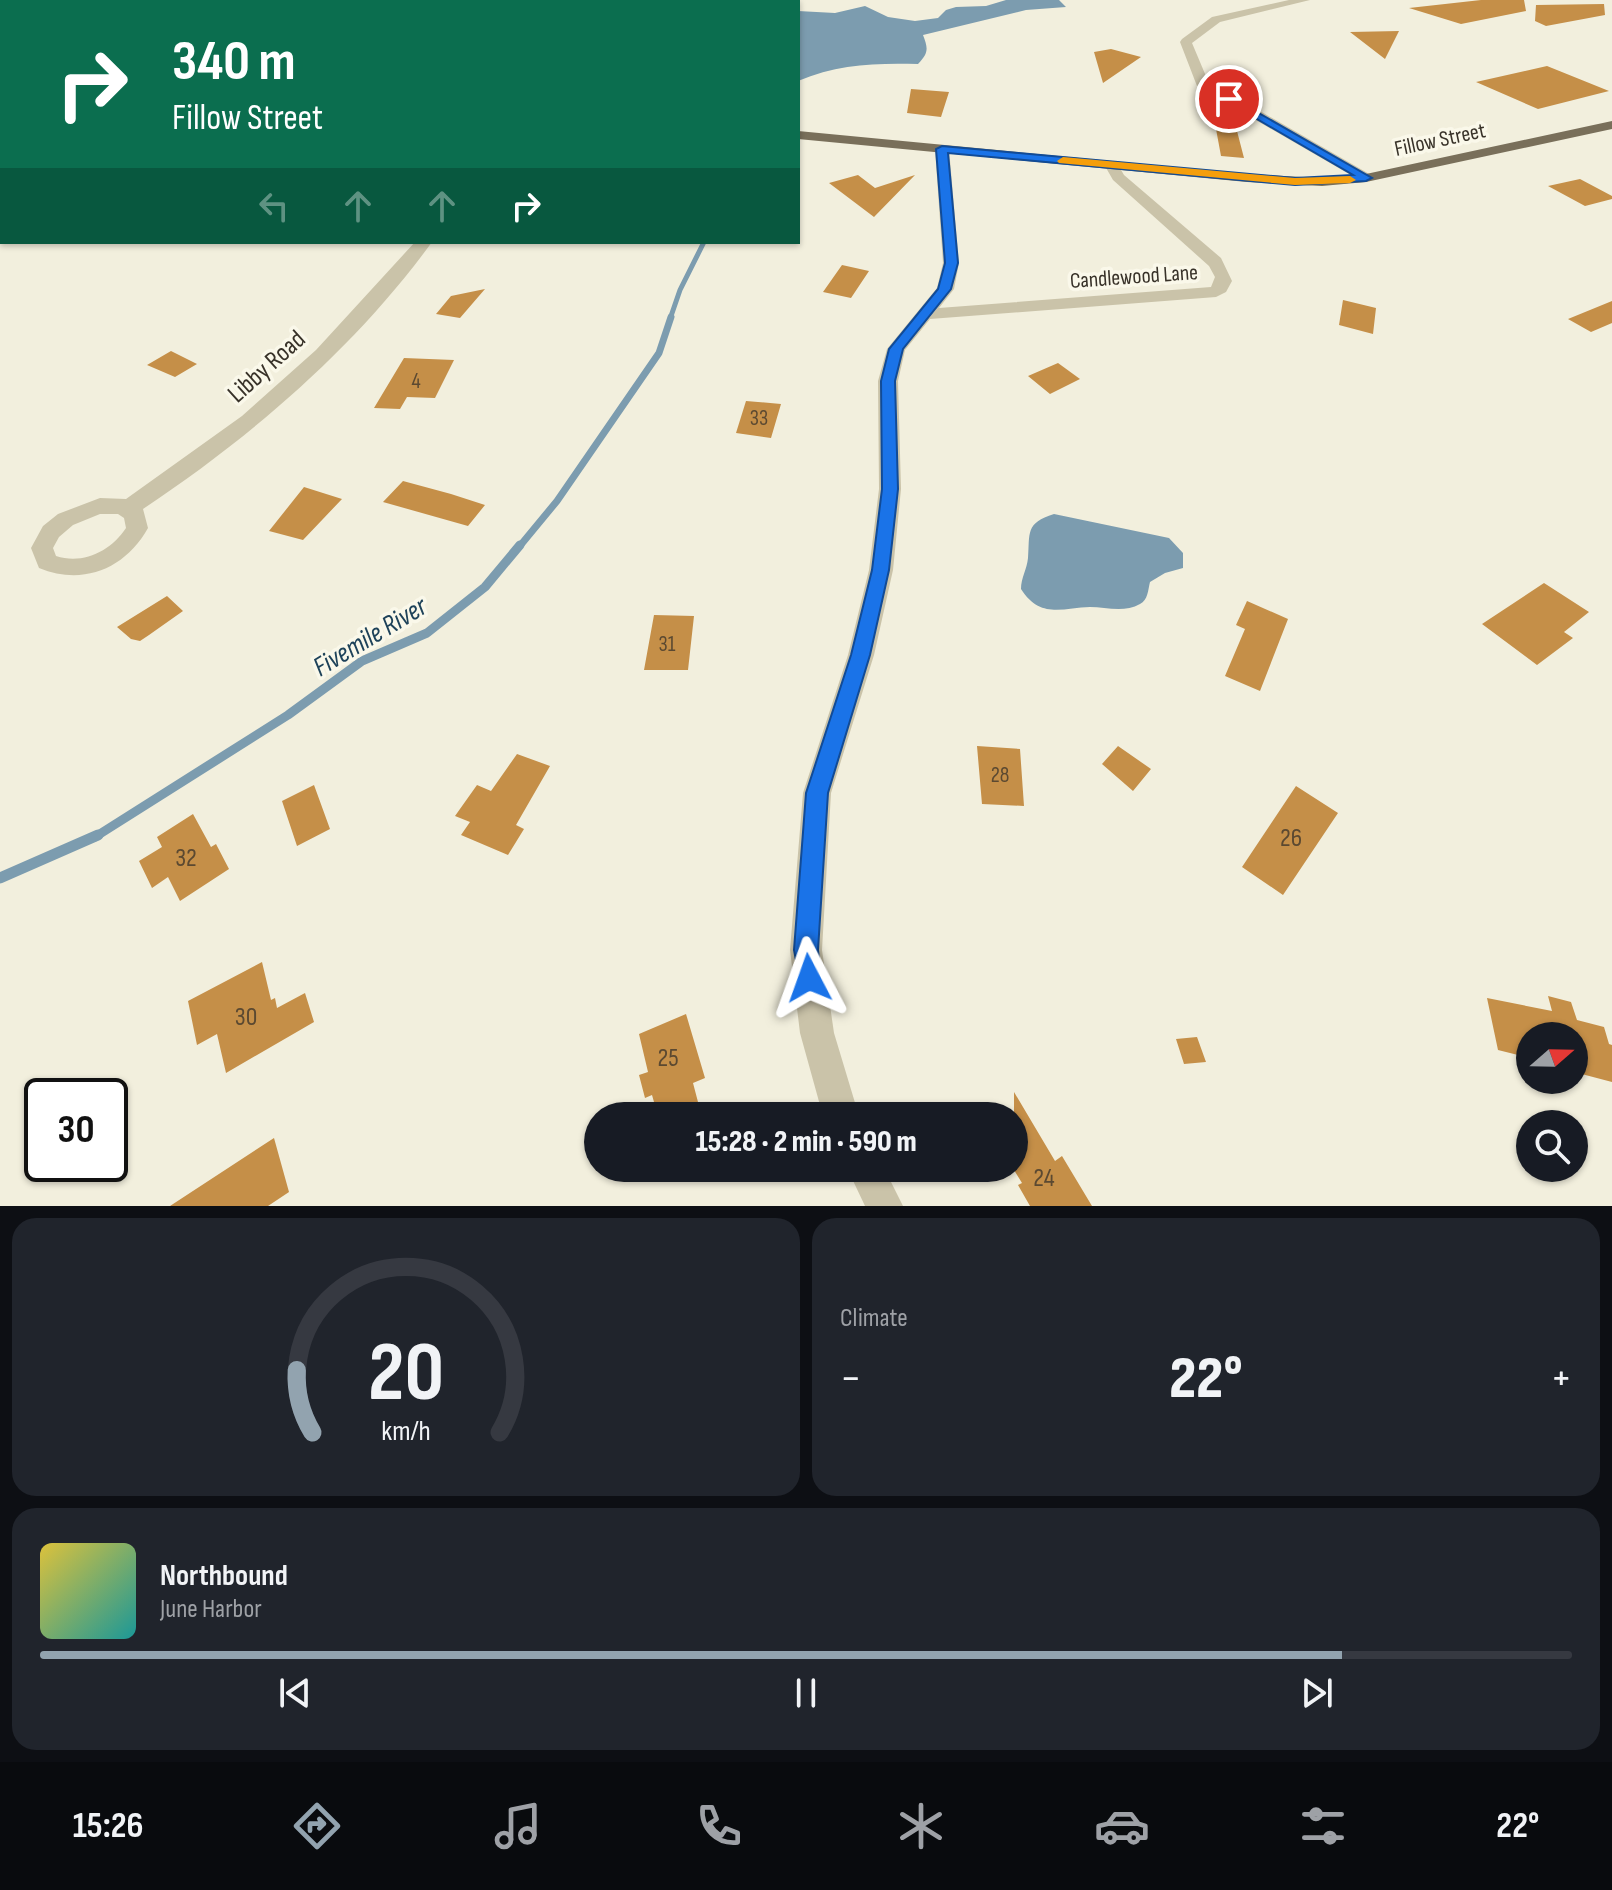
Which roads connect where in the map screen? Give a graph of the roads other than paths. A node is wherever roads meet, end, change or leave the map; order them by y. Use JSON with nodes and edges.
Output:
{"nodes":[{"id":1,"x":1305,"y":0,"type":"edge"},
{"id":2,"x":1612,"y":125,"type":"edge"},
{"id":3,"x":800,"y":135,"type":"edge"},
{"id":4,"x":942,"y":149,"type":"junction"},
{"id":5,"x":1112,"y":166,"type":"junction"},
{"id":6,"x":1366,"y":178,"type":"junction"},
{"id":7,"x":422,"y":244,"type":"edge"},
{"id":8,"x":926,"y":314,"type":"junction"},
{"id":9,"x":127,"y":509,"type":"dead end"},
{"id":10,"x":837,"y":1102,"type":"edge"},
{"id":11,"x":872,"y":1182,"type":"edge"},
{"id":12,"x":884,"y":1206,"type":"edge"}],
"edges":[{"from":1,"to":6,"type":"street"},
{"from":2,"to":6,"type":"main road","name":"Fillow Street"},
{"from":3,"to":4,"type":"main road","name":"Fillow Street"},
{"from":4,"to":5,"type":"main road","name":"Fillow Street"},
{"from":4,"to":8,"type":"street"},
{"from":5,"to":6,"type":"main road","name":"Fillow Street"},
{"from":5,"to":8,"type":"street","name":"Candlewood Lane"},
{"from":7,"to":9,"type":"street","name":"Libby Road"},
{"from":8,"to":10,"type":"street"},
{"from":11,"to":12,"type":"street"}]}
